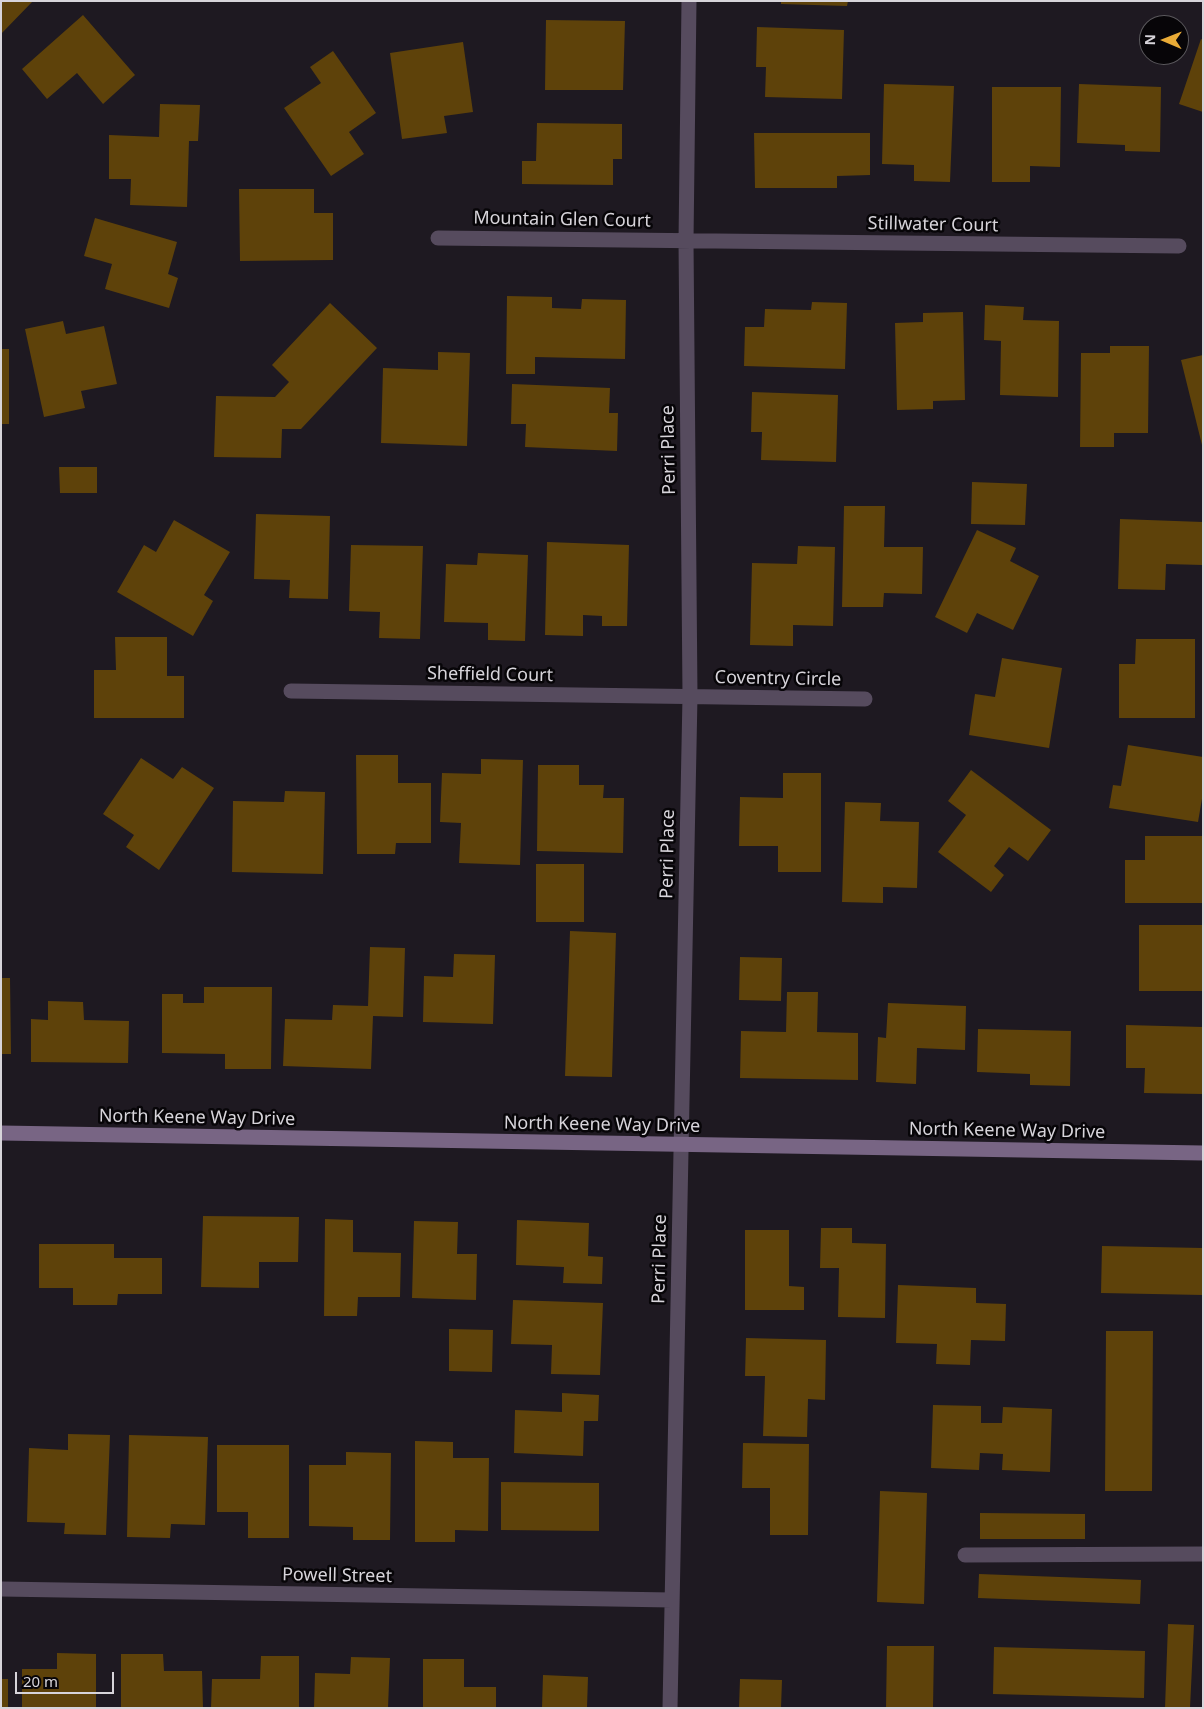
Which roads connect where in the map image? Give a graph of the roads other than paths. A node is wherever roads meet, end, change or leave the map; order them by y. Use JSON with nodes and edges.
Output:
{"nodes":[{"id":1,"x":689,"y":1,"type":"edge"},
{"id":2,"x":438,"y":238,"type":"dead end"},
{"id":3,"x":686,"y":241,"type":"junction"},
{"id":4,"x":1179,"y":246,"type":"dead end"},
{"id":5,"x":290,"y":692,"type":"dead end"},
{"id":6,"x":690,"y":696,"type":"junction"},
{"id":7,"x":865,"y":700,"type":"dead end"},
{"id":8,"x":1,"y":1133,"type":"edge"},
{"id":9,"x":680,"y":1145,"type":"junction"},
{"id":10,"x":1203,"y":1153,"type":"edge"},
{"id":11,"x":965,"y":1554,"type":"dead end"},
{"id":12,"x":1203,"y":1554,"type":"edge"},
{"id":13,"x":1,"y":1589,"type":"edge"},
{"id":14,"x":672,"y":1600,"type":"junction"},
{"id":15,"x":670,"y":1708,"type":"edge"}],
"edges":[{"from":1,"to":3,"type":"street","name":"Perri Place"},
{"from":2,"to":3,"type":"street","name":"Mountain Glen Court"},
{"from":3,"to":4,"type":"street","name":"Stillwater Court"},
{"from":3,"to":6,"type":"street","name":"Perri Place"},
{"from":5,"to":6,"type":"street","name":"Sheffield Court"},
{"from":6,"to":7,"type":"street","name":"Coventry Circle"},
{"from":6,"to":9,"type":"street","name":"Perri Place"},
{"from":8,"to":9,"type":"street","name":"North Keene Way Drive"},
{"from":9,"to":10,"type":"street","name":"North Keene Way Drive"},
{"from":9,"to":14,"type":"street","name":"Perri Place"},
{"from":11,"to":12,"type":"street"},
{"from":13,"to":14,"type":"street","name":"Powell Street"},
{"from":14,"to":15,"type":"street","name":"Perri Place"}]}
